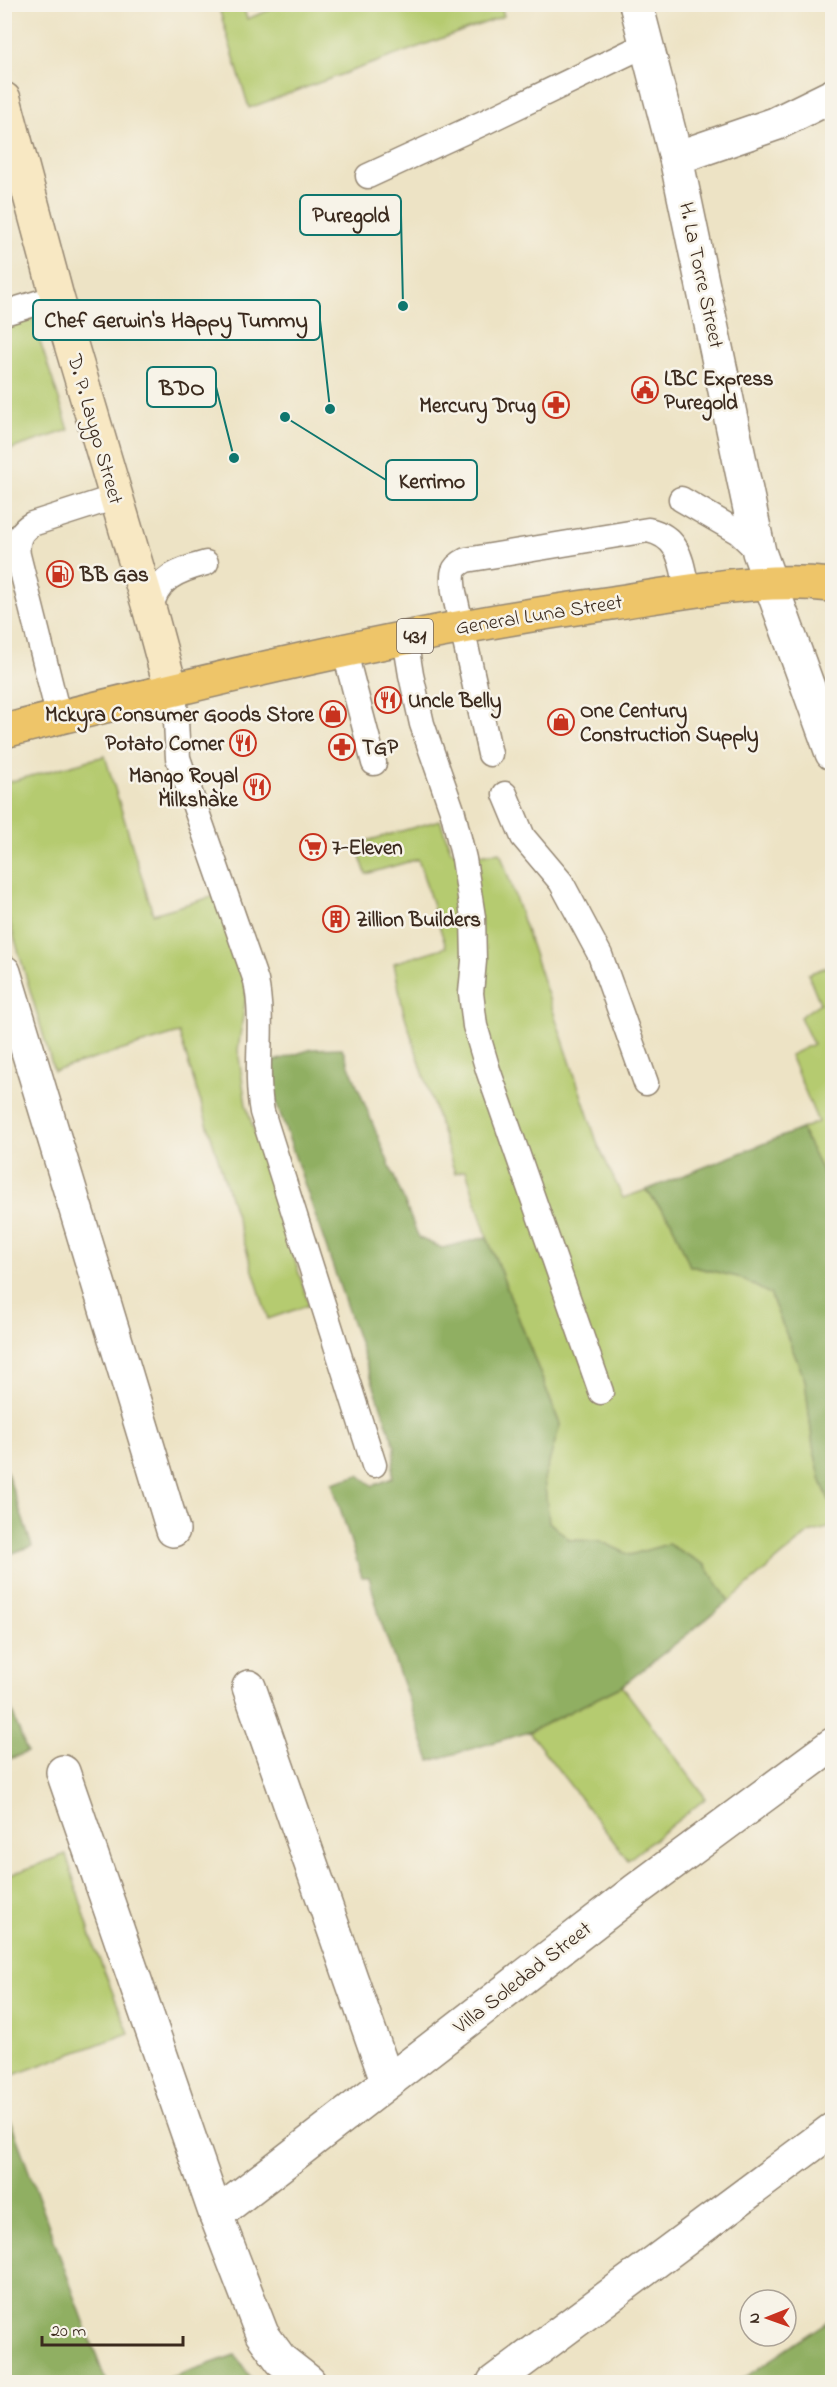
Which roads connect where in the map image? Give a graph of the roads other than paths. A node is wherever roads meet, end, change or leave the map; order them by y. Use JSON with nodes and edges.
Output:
{"nodes":[{"id":1,"x":636,"y":4,"type":"edge"},
{"id":2,"x":647,"y":44,"type":"junction"},
{"id":3,"x":832,"y":96,"type":"edge"},
{"id":4,"x":4,"y":99,"type":"edge"},
{"id":5,"x":676,"y":158,"type":"junction"},
{"id":6,"x":368,"y":176,"type":"dead end"},
{"id":7,"x":57,"y":297,"type":"junction"},
{"id":8,"x":4,"y":313,"type":"edge"},
{"id":9,"x":116,"y":497,"type":"junction"},
{"id":10,"x":681,"y":499,"type":"dead end"},
{"id":11,"x":759,"y":552,"type":"junction"},
{"id":12,"x":206,"y":563,"type":"dead end"},
{"id":13,"x":769,"y":583,"type":"junction"},
{"id":14,"x":832,"y":585,"type":"edge"},
{"id":15,"x":688,"y":592,"type":"junction"},
{"id":16,"x":150,"y":611,"type":"junction"},
{"id":17,"x":461,"y":626,"type":"junction"},
{"id":18,"x":405,"y":638,"type":"junction"},
{"id":19,"x":344,"y":650,"type":"junction"},
{"id":20,"x":171,"y":689,"type":"junction"},
{"id":21,"x":58,"y":718,"type":"junction"},
{"id":22,"x":4,"y":731,"type":"edge"},
{"id":23,"x":832,"y":753,"type":"edge"},
{"id":24,"x":490,"y":754,"type":"dead end"},
{"id":25,"x":374,"y":763,"type":"dead end"},
{"id":26,"x":505,"y":795,"type":"dead end"},
{"id":27,"x":4,"y":972,"type":"edge"},
{"id":28,"x":646,"y":1083,"type":"dead end"},
{"id":29,"x":601,"y":1392,"type":"dead end"},
{"id":30,"x":374,"y":1465,"type":"dead end"},
{"id":31,"x":173,"y":1530,"type":"dead end"},
{"id":32,"x":249,"y":1687,"type":"dead end"},
{"id":33,"x":832,"y":1745,"type":"edge"},
{"id":34,"x":63,"y":1772,"type":"dead end"},
{"id":35,"x":387,"y":2081,"type":"junction"},
{"id":36,"x":832,"y":2130,"type":"edge"},
{"id":37,"x":216,"y":2216,"type":"junction"},
{"id":38,"x":309,"y":2382,"type":"edge"},
{"id":39,"x":494,"y":2382,"type":"edge"}],
"edges":[{"from":1,"to":2,"type":"street","name":"H. La Torre Street"},
{"from":2,"to":5,"type":"street","name":"H. La Torre Street"},
{"from":2,"to":6,"type":"lane"},
{"from":3,"to":5,"type":"street"},
{"from":4,"to":7,"type":"main road","name":"D. P. Laygo Street"},
{"from":5,"to":11,"type":"street","name":"H. La Torre Street"},
{"from":7,"to":8,"type":"lane"},
{"from":7,"to":9,"type":"main road","name":"D. P. Laygo Street"},
{"from":9,"to":16,"type":"main road","name":"D. P. Laygo Street"},
{"from":9,"to":21,"type":"lane"},
{"from":10,"to":11,"type":"lane"},
{"from":11,"to":13,"type":"street","name":"H. La Torre Street"},
{"from":12,"to":16,"type":"lane"},
{"from":13,"to":14,"type":"main road","name":"General Luna Street","number":"431"},
{"from":13,"to":15,"type":"main road","name":"General Luna Street","number":"431"},
{"from":13,"to":23,"type":"street"},
{"from":15,"to":17,"type":"main road","name":"General Luna Street","number":"431"},
{"from":15,"to":17,"type":"lane"},
{"from":16,"to":20,"type":"main road","name":"D. P. Laygo Street"},
{"from":17,"to":18,"type":"main road","name":"General Luna Street","number":"431"},
{"from":17,"to":24,"type":"lane"},
{"from":18,"to":19,"type":"main road","name":"General Luna Street","number":"431"},
{"from":18,"to":29,"type":"lane"},
{"from":19,"to":20,"type":"main road","name":"General Luna Street","number":"431"},
{"from":19,"to":25,"type":"lane"},
{"from":20,"to":21,"type":"main road","name":"General Luna Street","number":"431"},
{"from":20,"to":30,"type":"lane"},
{"from":21,"to":22,"type":"main road","name":"General Luna Street","number":"431"},
{"from":26,"to":28,"type":"lane"},
{"from":27,"to":31,"type":"street"},
{"from":32,"to":35,"type":"street"},
{"from":33,"to":35,"type":"street","name":"Villa Soledad Street"},
{"from":34,"to":37,"type":"street"},
{"from":35,"to":37,"type":"street","name":"Villa Soledad Street"},
{"from":36,"to":39,"type":"street"},
{"from":37,"to":38,"type":"street"}]}
